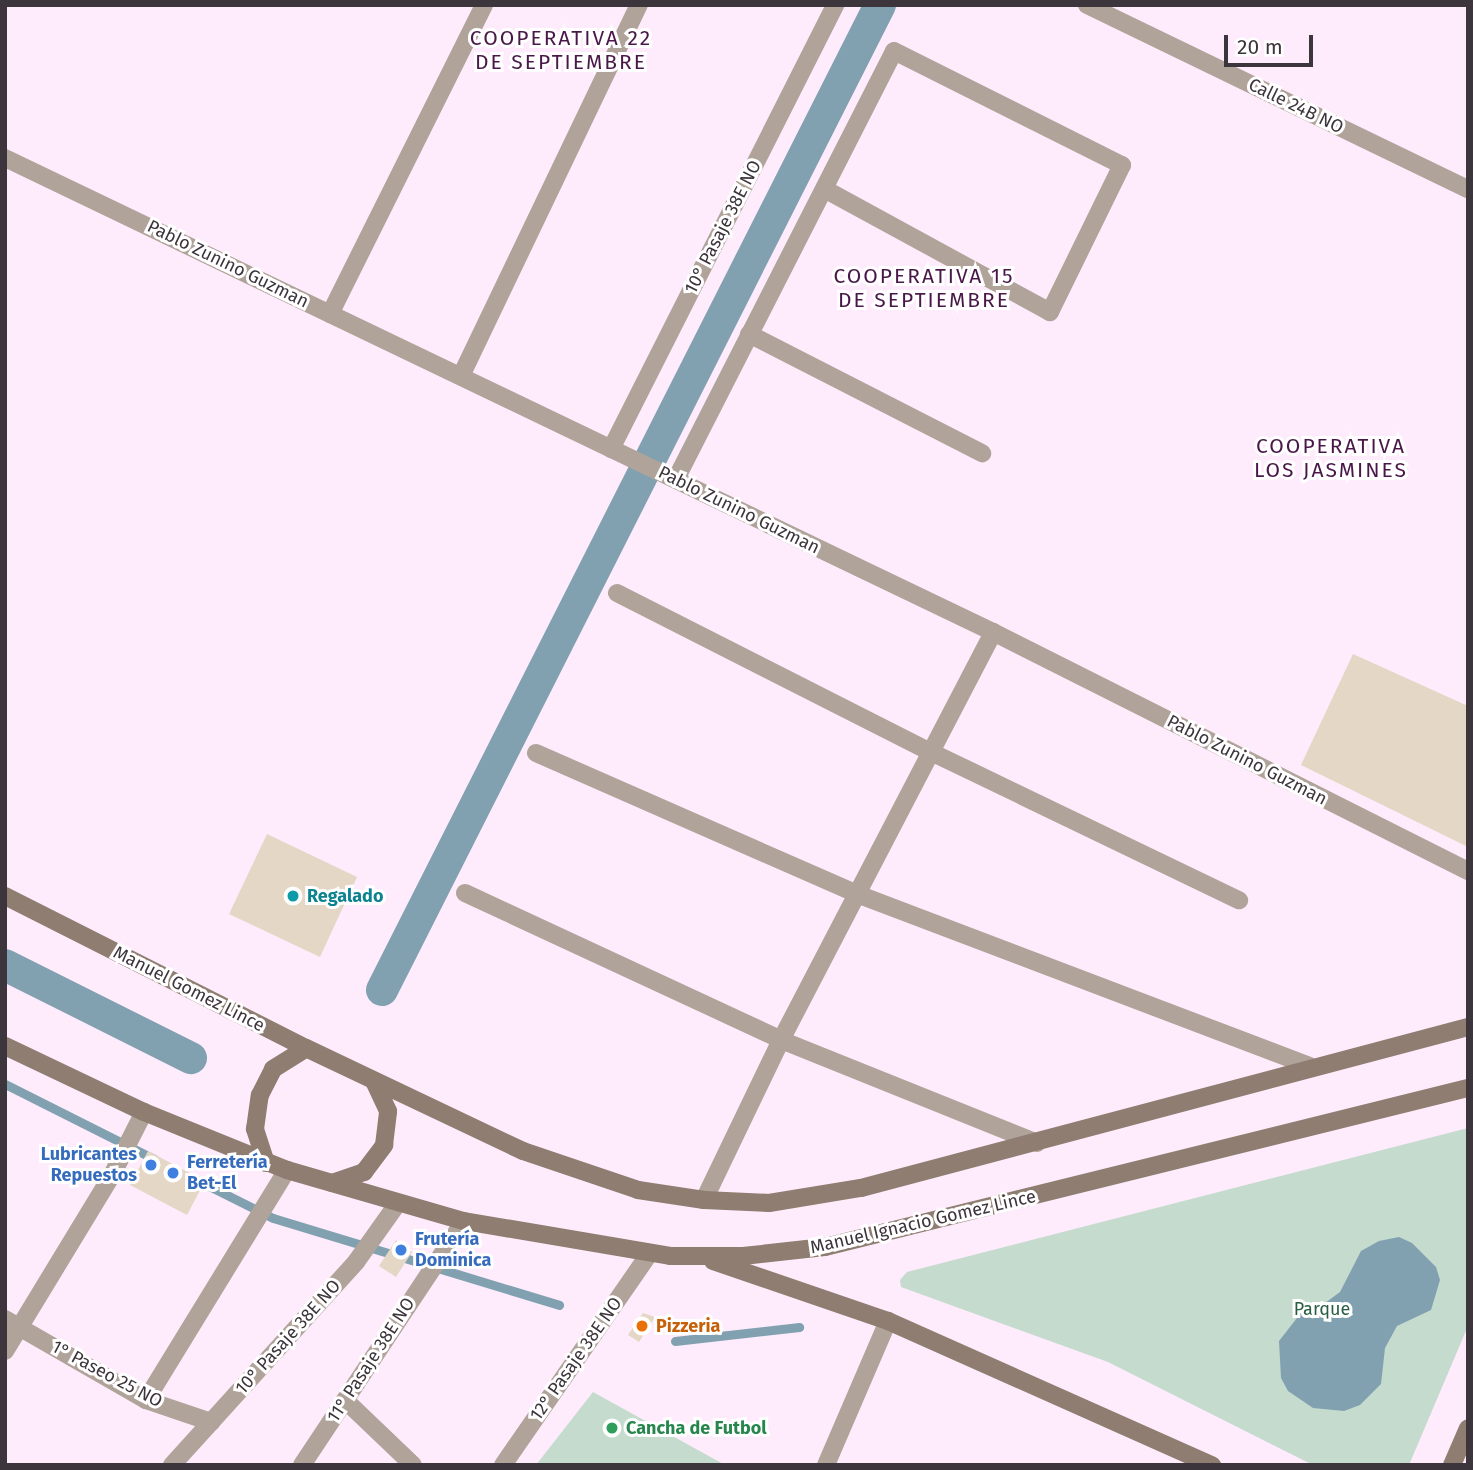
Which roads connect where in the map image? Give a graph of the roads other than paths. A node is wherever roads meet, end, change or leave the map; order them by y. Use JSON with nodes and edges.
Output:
{"nodes":[{"id":1,"x":484,"y":5,"type":"edge"},
{"id":2,"x":639,"y":5,"type":"edge"},
{"id":3,"x":835,"y":5,"type":"edge"},
{"id":4,"x":1087,"y":5,"type":"edge"},
{"id":5,"x":5,"y":158,"type":"edge"},
{"id":6,"x":824,"y":189,"type":"junction"},
{"id":7,"x":1468,"y":189,"type":"edge"},
{"id":8,"x":330,"y":314,"type":"junction"},
{"id":9,"x":749,"y":334,"type":"junction"},
{"id":10,"x":461,"y":376,"type":"junction"},
{"id":11,"x":615,"y":450,"type":"junction"},
{"id":12,"x":982,"y":453,"type":"dead end"},
{"id":13,"x":670,"y":477,"type":"junction"},
{"id":14,"x":617,"y":593,"type":"dead end"},
{"id":15,"x":993,"y":632,"type":"junction"},
{"id":16,"x":931,"y":752,"type":"junction"},
{"id":17,"x":536,"y":753,"type":"dead end"},
{"id":18,"x":1468,"y":871,"type":"edge"},
{"id":19,"x":465,"y":893,"type":"dead end"},
{"id":20,"x":857,"y":894,"type":"junction"},
{"id":21,"x":5,"y":896,"type":"edge"},
{"id":22,"x":1239,"y":900,"type":"dead end"},
{"id":23,"x":1468,"y":1027,"type":"edge"},
{"id":24,"x":780,"y":1040,"type":"junction"},
{"id":25,"x":5,"y":1046,"type":"edge"},
{"id":26,"x":306,"y":1048,"type":"junction"},
{"id":27,"x":1309,"y":1066,"type":"junction"},
{"id":28,"x":374,"y":1081,"type":"junction"},
{"id":29,"x":1468,"y":1087,"type":"edge"},
{"id":30,"x":144,"y":1112,"type":"junction"},
{"id":31,"x":1037,"y":1143,"type":"junction"},
{"id":32,"x":266,"y":1163,"type":"junction"},
{"id":33,"x":287,"y":1170,"type":"junction"},
{"id":34,"x":332,"y":1183,"type":"junction"},
{"id":35,"x":704,"y":1200,"type":"junction"},
{"id":36,"x":398,"y":1203,"type":"junction"},
{"id":37,"x":464,"y":1220,"type":"junction"},
{"id":38,"x":649,"y":1254,"type":"junction"},
{"id":39,"x":699,"y":1256,"type":"junction"},
{"id":40,"x":888,"y":1321,"type":"junction"},
{"id":41,"x":13,"y":1323,"type":"edge"},
{"id":42,"x":5,"y":1351,"type":"edge"},
{"id":43,"x":146,"y":1400,"type":"junction"},
{"id":44,"x":345,"y":1400,"type":"junction"},
{"id":45,"x":211,"y":1422,"type":"junction"},
{"id":46,"x":1468,"y":1428,"type":"edge"},
{"id":47,"x":172,"y":1465,"type":"edge"},
{"id":48,"x":302,"y":1465,"type":"edge"},
{"id":49,"x":413,"y":1465,"type":"edge"},
{"id":50,"x":503,"y":1465,"type":"edge"},
{"id":51,"x":826,"y":1465,"type":"edge"},
{"id":52,"x":1213,"y":1465,"type":"edge"},
{"id":53,"x":1452,"y":1465,"type":"edge"}],
"edges":[{"from":1,"to":8,"type":"street"},
{"from":2,"to":10,"type":"street"},
{"from":3,"to":11,"type":"street","name":"10° Pasaje 38E NO"},
{"from":4,"to":7,"type":"street","name":"Calle 24B NO"},
{"from":5,"to":8,"type":"street","name":"Pablo Zunino Guzman"},
{"from":6,"to":6,"type":"street"},
{"from":6,"to":9,"type":"street"},
{"from":8,"to":10,"type":"street","name":"Pablo Zunino Guzman"},
{"from":9,"to":12,"type":"street"},
{"from":9,"to":13,"type":"street"},
{"from":10,"to":11,"type":"street","name":"Pablo Zunino Guzman"},
{"from":11,"to":13,"type":"street","name":"Pablo Zunino Guzman"},
{"from":13,"to":15,"type":"street","name":"Pablo Zunino Guzman"},
{"from":14,"to":16,"type":"street"},
{"from":15,"to":16,"type":"street"},
{"from":15,"to":18,"type":"street","name":"Pablo Zunino Guzman"},
{"from":16,"to":20,"type":"street"},
{"from":16,"to":22,"type":"street"},
{"from":17,"to":20,"type":"street"},
{"from":19,"to":24,"type":"street"},
{"from":20,"to":24,"type":"street"},
{"from":20,"to":27,"type":"street"},
{"from":21,"to":26,"type":"main road","name":"Manuel Gomez Lince"},
{"from":23,"to":27,"type":"main road"},
{"from":24,"to":31,"type":"street"},
{"from":24,"to":35,"type":"street"},
{"from":25,"to":30,"type":"main road"},
{"from":26,"to":28,"type":"main road","name":"Manuel Gomez Lince"},
{"from":26,"to":32,"type":"main road"},
{"from":27,"to":31,"type":"main road"},
{"from":28,"to":34,"type":"main road"},
{"from":28,"to":35,"type":"main road"},
{"from":29,"to":39,"type":"main road","name":"Manuel Ignacio Gomez Lince"},
{"from":30,"to":32,"type":"main road"},
{"from":30,"to":41,"type":"street"},
{"from":31,"to":35,"type":"main road"},
{"from":32,"to":33,"type":"main road"},
{"from":33,"to":34,"type":"main road"},
{"from":33,"to":43,"type":"street"},
{"from":34,"to":36,"type":"main road","name":"Manuel Ignacio Gomez Lince"},
{"from":36,"to":37,"type":"main road","name":"Manuel Ignacio Gomez Lince"},
{"from":36,"to":45,"type":"street","name":"10° Pasaje 38E NO"},
{"from":37,"to":38,"type":"main road","name":"Manuel Ignacio Gomez Lince"},
{"from":37,"to":44,"type":"street","name":"11° Pasaje 38E NO"},
{"from":38,"to":39,"type":"main road","name":"Manuel Ignacio Gomez Lince"},
{"from":38,"to":50,"type":"street","name":"12° Pasaje 38E NO"},
{"from":39,"to":40,"type":"main road"},
{"from":40,"to":51,"type":"street"},
{"from":40,"to":52,"type":"main road"},
{"from":41,"to":42,"type":"street"},
{"from":41,"to":43,"type":"street","name":"1° Paseo 25 NO"},
{"from":43,"to":45,"type":"street","name":"1° Paseo 25 NO"},
{"from":44,"to":48,"type":"street","name":"11° Pasaje 38E NO"},
{"from":44,"to":49,"type":"street"},
{"from":45,"to":47,"type":"street","name":"10° Pasaje 38E NO"},
{"from":46,"to":53,"type":"main road"}]}
